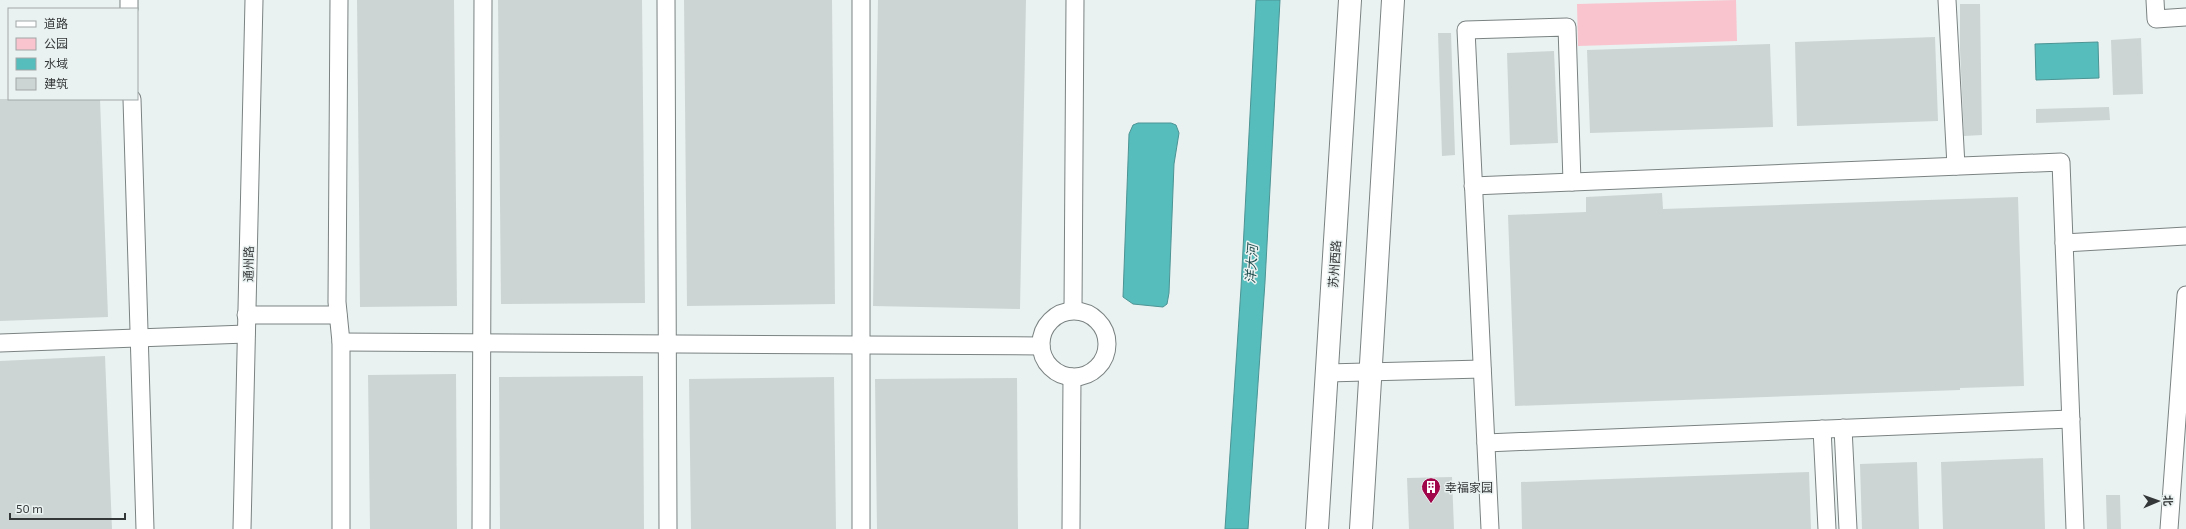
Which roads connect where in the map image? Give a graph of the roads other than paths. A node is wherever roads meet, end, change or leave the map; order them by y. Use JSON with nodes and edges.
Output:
{"nodes":[{"id":1,"x":254,"y":0,"type":"edge"},
{"id":2,"x":339,"y":0,"type":"edge"},
{"id":3,"x":483,"y":0,"type":"edge"},
{"id":4,"x":666,"y":0,"type":"edge"},
{"id":5,"x":861,"y":0,"type":"edge"},
{"id":6,"x":1075,"y":0,"type":"edge"},
{"id":7,"x":1350,"y":0,"type":"edge"},
{"id":8,"x":1393,"y":0,"type":"edge"},
{"id":9,"x":1947,"y":0,"type":"edge"},
{"id":10,"x":2155,"y":0,"type":"edge"},
{"id":11,"x":2186,"y":17,"type":"edge"},
{"id":12,"x":132,"y":100,"type":"edge"},
{"id":13,"x":1956,"y":166,"type":"junction"},
{"id":14,"x":1572,"y":182,"type":"junction"},
{"id":15,"x":1473,"y":186,"type":"junction"},
{"id":16,"x":2186,"y":236,"type":"edge"},
{"id":17,"x":2064,"y":243,"type":"junction"},
{"id":18,"x":2186,"y":295,"type":"edge"},
{"id":19,"x":1073,"y":310,"type":"junction"},
{"id":20,"x":246,"y":315,"type":"junction"},
{"id":21,"x":338,"y":315,"type":"junction"},
{"id":22,"x":246,"y":334,"type":"junction"},
{"id":23,"x":139,"y":338,"type":"junction"},
{"id":24,"x":341,"y":342,"type":"junction"},
{"id":25,"x":482,"y":343,"type":"junction"},
{"id":26,"x":0,"y":344,"type":"edge"},
{"id":27,"x":667,"y":344,"type":"junction"},
{"id":28,"x":861,"y":345,"type":"junction"},
{"id":29,"x":1041,"y":346,"type":"junction"},
{"id":30,"x":1482,"y":369,"type":"junction"},
{"id":31,"x":1370,"y":372,"type":"junction"},
{"id":32,"x":1327,"y":373,"type":"junction"},
{"id":33,"x":1072,"y":377,"type":"junction"},
{"id":34,"x":2071,"y":419,"type":"junction"},
{"id":35,"x":1843,"y":428,"type":"junction"},
{"id":36,"x":1822,"y":429,"type":"junction"},
{"id":37,"x":1486,"y":443,"type":"junction"},
{"id":38,"x":145,"y":529,"type":"edge"},
{"id":39,"x":242,"y":529,"type":"edge"},
{"id":40,"x":341,"y":529,"type":"edge"},
{"id":41,"x":481,"y":529,"type":"edge"},
{"id":42,"x":668,"y":529,"type":"edge"},
{"id":43,"x":861,"y":529,"type":"edge"},
{"id":44,"x":1071,"y":529,"type":"edge"},
{"id":45,"x":1317,"y":529,"type":"edge"},
{"id":46,"x":1361,"y":529,"type":"edge"},
{"id":47,"x":1490,"y":529,"type":"edge"},
{"id":48,"x":1827,"y":529,"type":"edge"},
{"id":49,"x":1848,"y":529,"type":"edge"},
{"id":50,"x":2075,"y":529,"type":"edge"},
{"id":51,"x":2169,"y":529,"type":"edge"}],
"edges":[{"from":1,"to":20,"type":"street","name":"通州路"},
{"from":2,"to":21,"type":"street"},
{"from":3,"to":25,"type":"street"},
{"from":4,"to":27,"type":"street"},
{"from":5,"to":28,"type":"street"},
{"from":6,"to":19,"type":"street"},
{"from":7,"to":32,"type":"main road","name":"苏州西路"},
{"from":8,"to":31,"type":"main road"},
{"from":9,"to":13,"type":"street"},
{"from":10,"to":11,"type":"street"},
{"from":12,"to":23,"type":"street"},
{"from":13,"to":14,"type":"street"},
{"from":13,"to":17,"type":"street"},
{"from":14,"to":15,"type":"street"},
{"from":14,"to":15,"type":"street"},
{"from":15,"to":30,"type":"street"},
{"from":16,"to":17,"type":"street"},
{"from":17,"to":34,"type":"street"},
{"from":18,"to":51,"type":"street"},
{"from":19,"to":29,"type":"street"},
{"from":19,"to":33,"type":"street"},
{"from":20,"to":21,"type":"street"},
{"from":20,"to":22,"type":"street","name":"通州路"},
{"from":21,"to":24,"type":"street"},
{"from":22,"to":23,"type":"street"},
{"from":22,"to":39,"type":"street","name":"通州路"},
{"from":23,"to":26,"type":"street"},
{"from":23,"to":38,"type":"street"},
{"from":24,"to":25,"type":"street"},
{"from":24,"to":40,"type":"street"},
{"from":25,"to":27,"type":"street"},
{"from":25,"to":41,"type":"street"},
{"from":27,"to":28,"type":"street"},
{"from":27,"to":42,"type":"street"},
{"from":28,"to":29,"type":"street"},
{"from":28,"to":43,"type":"street"},
{"from":29,"to":33,"type":"street"},
{"from":30,"to":31,"type":"street"},
{"from":30,"to":37,"type":"street"},
{"from":31,"to":32,"type":"street"},
{"from":31,"to":46,"type":"main road"},
{"from":32,"to":45,"type":"main road","name":"苏州西路"},
{"from":33,"to":44,"type":"street"},
{"from":34,"to":35,"type":"street"},
{"from":34,"to":50,"type":"street"},
{"from":35,"to":36,"type":"street"},
{"from":35,"to":49,"type":"street"},
{"from":36,"to":37,"type":"street"},
{"from":36,"to":48,"type":"street"},
{"from":37,"to":47,"type":"street"}]}
